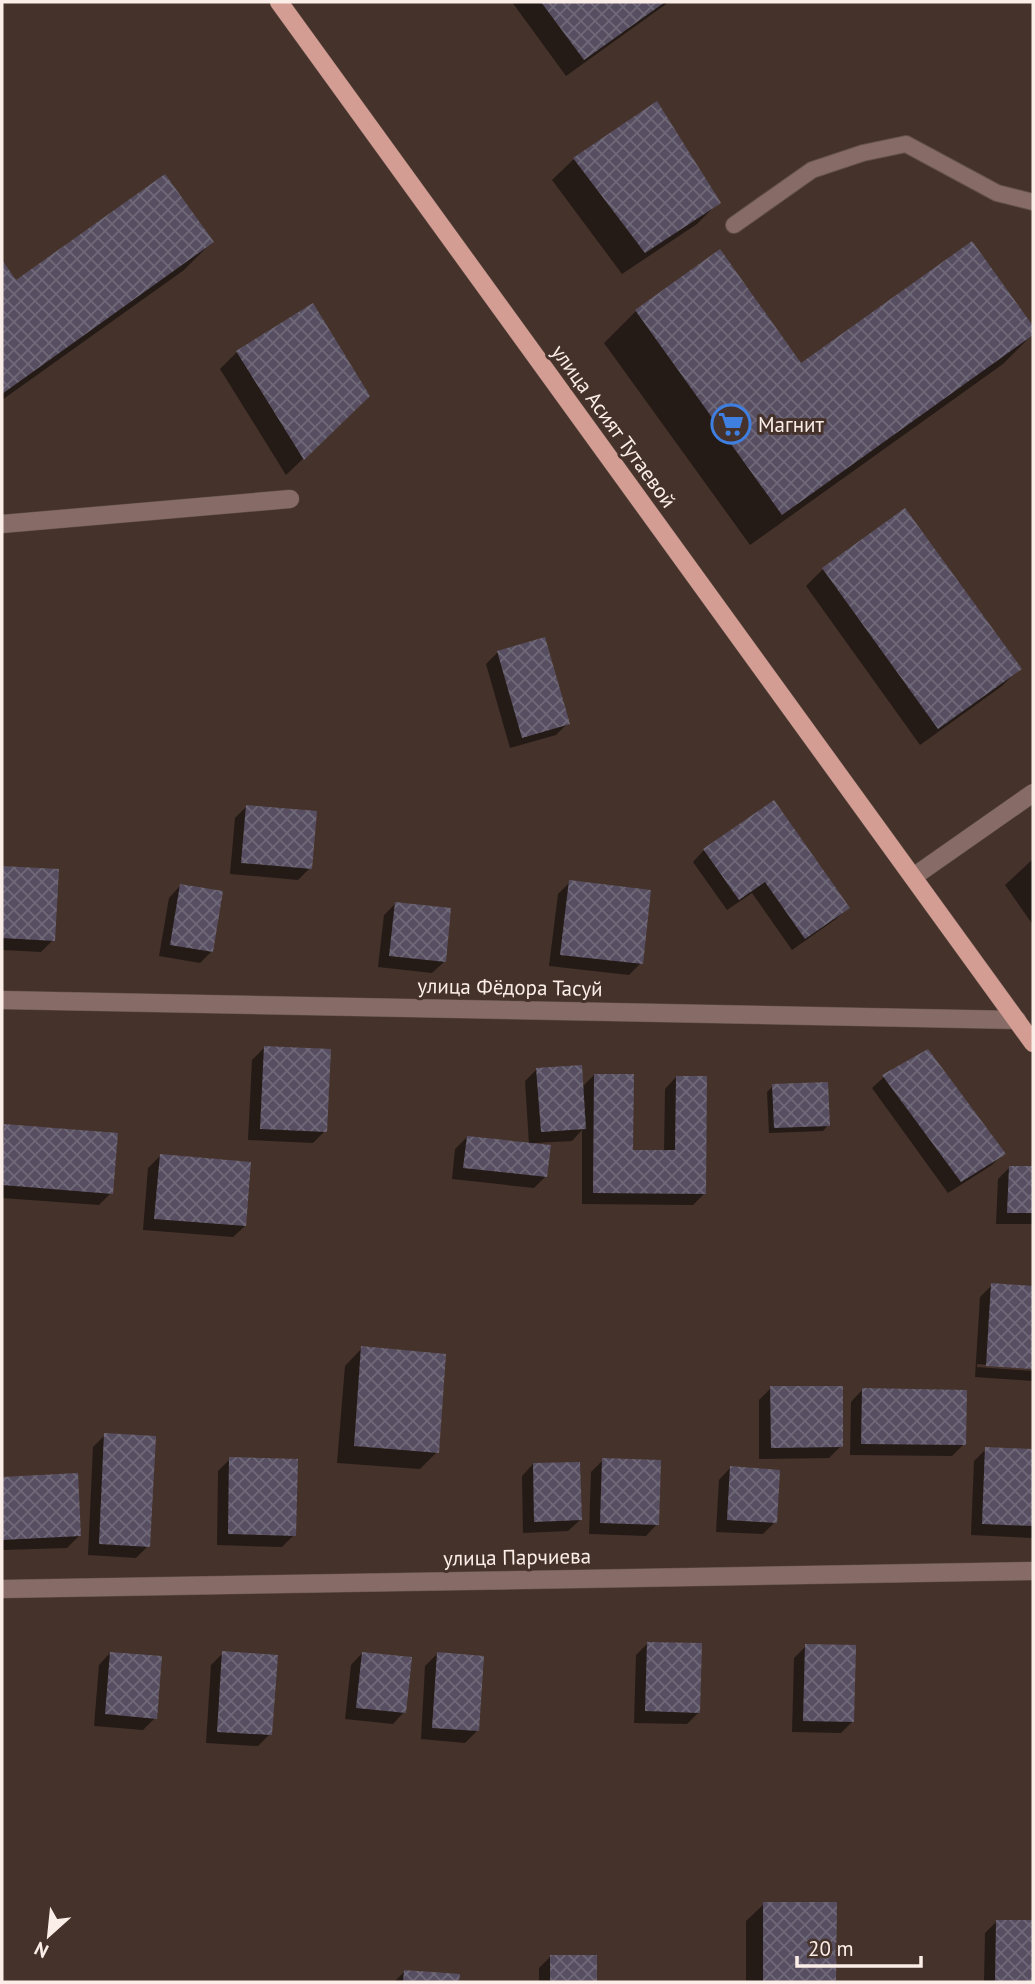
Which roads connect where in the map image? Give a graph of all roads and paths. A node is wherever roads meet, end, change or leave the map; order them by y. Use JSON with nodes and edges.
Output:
{"nodes":[{"id":1,"x":279,"y":2,"type":"edge"},
{"id":2,"x":1033,"y":202,"type":"edge"},
{"id":3,"x":734,"y":225,"type":"dead end"},
{"id":4,"x":290,"y":499,"type":"dead end"},
{"id":5,"x":2,"y":524,"type":"edge"},
{"id":6,"x":1033,"y":793,"type":"edge"},
{"id":7,"x":913,"y":877,"type":"junction"},
{"id":8,"x":2,"y":1000,"type":"edge"},
{"id":9,"x":1017,"y":1020,"type":"junction"},
{"id":10,"x":1033,"y":1043,"type":"edge"},
{"id":11,"x":1033,"y":1571,"type":"edge"},
{"id":12,"x":2,"y":1589,"type":"edge"}],
"edges":[{"from":1,"to":7,"type":"main road","name":"улица Асият Тутаевой"},
{"from":2,"to":3,"type":"lane"},
{"from":4,"to":5,"type":"street"},
{"from":6,"to":7,"type":"street"},
{"from":7,"to":9,"type":"main road","name":"улица Асият Тутаевой"},
{"from":8,"to":9,"type":"street","name":"улица Фёдора Тасуй"},
{"from":9,"to":10,"type":"main road","name":"улица Асият Тутаевой"},
{"from":11,"to":12,"type":"street","name":"улица Парчиева"}]}
